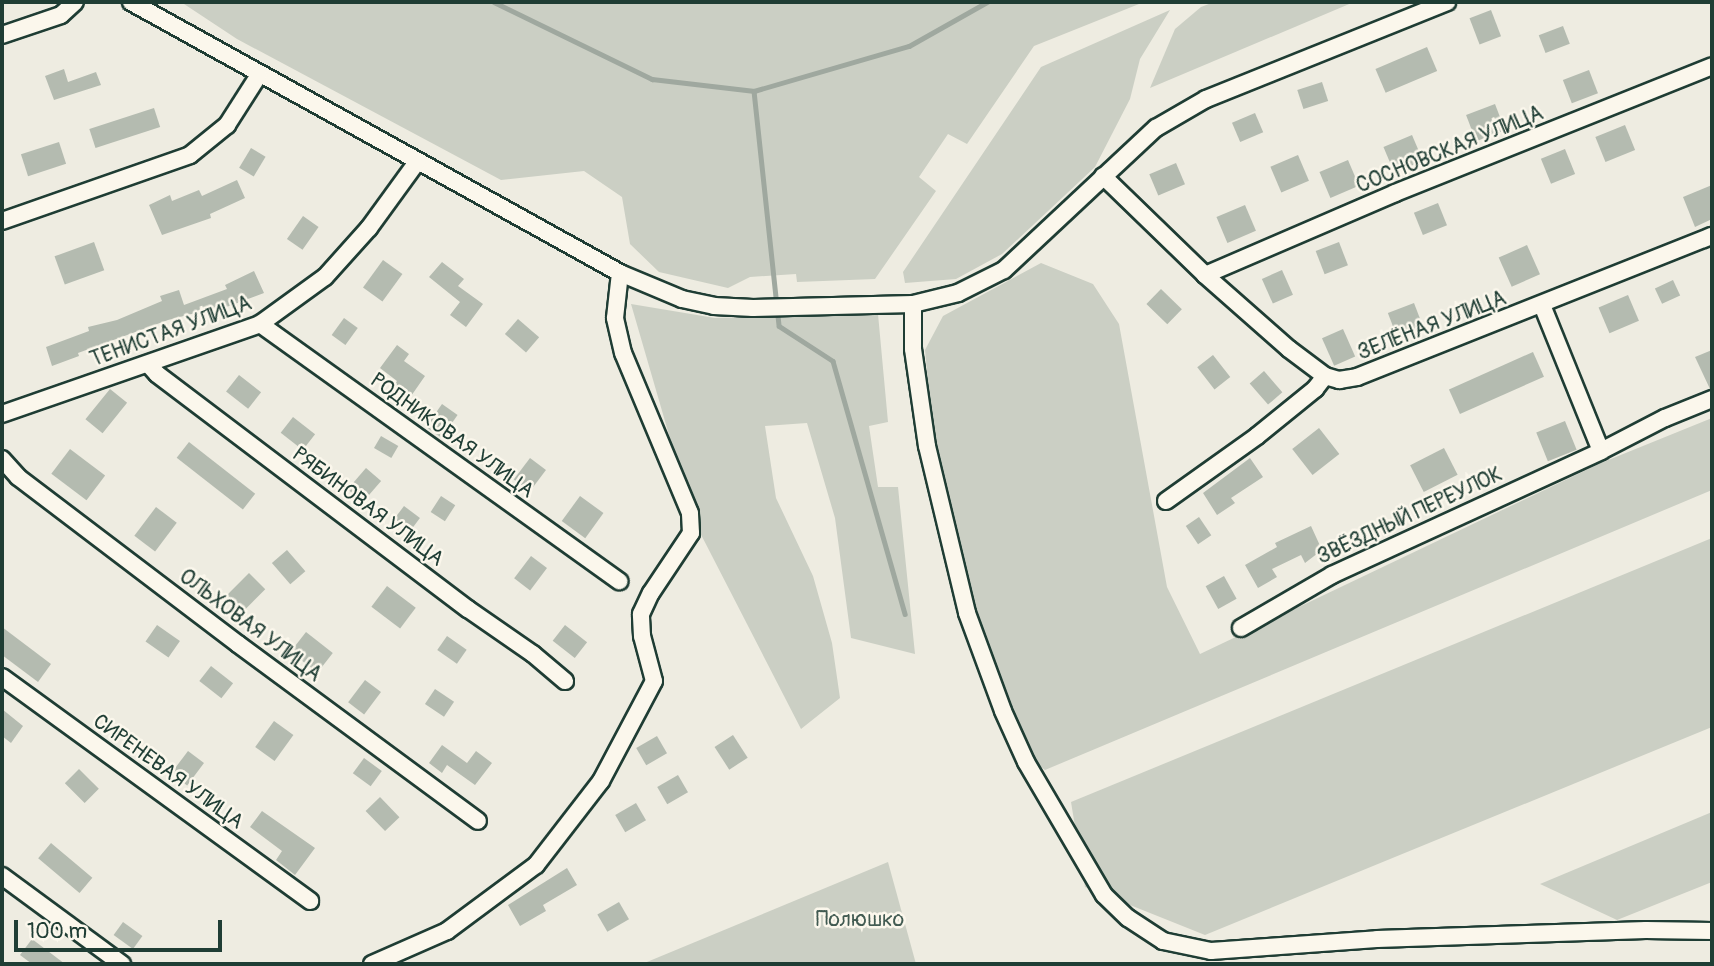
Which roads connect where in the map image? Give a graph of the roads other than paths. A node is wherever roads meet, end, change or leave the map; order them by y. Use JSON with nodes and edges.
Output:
{"nodes":[{"id":1,"x":75,"y":2,"type":"edge"},
{"id":2,"x":131,"y":2,"type":"edge"},
{"id":3,"x":1447,"y":2,"type":"edge"},
{"id":4,"x":2,"y":35,"type":"edge"},
{"id":5,"x":1712,"y":66,"type":"edge"},
{"id":6,"x":259,"y":75,"type":"junction"},
{"id":7,"x":417,"y":162,"type":"junction"},
{"id":8,"x":1103,"y":176,"type":"junction"},
{"id":9,"x":2,"y":221,"type":"edge"},
{"id":10,"x":1712,"y":236,"type":"edge"},
{"id":11,"x":620,"y":272,"type":"junction"},
{"id":12,"x":1205,"y":275,"type":"junction"},
{"id":13,"x":912,"y":304,"type":"junction"},
{"id":14,"x":1542,"y":305,"type":"junction"},
{"id":15,"x":260,"y":324,"type":"junction"},
{"id":16,"x":148,"y":364,"type":"junction"},
{"id":17,"x":1325,"y":376,"type":"junction"},
{"id":18,"x":1712,"y":399,"type":"edge"},
{"id":19,"x":2,"y":414,"type":"edge"},
{"id":20,"x":1601,"y":451,"type":"junction"},
{"id":21,"x":2,"y":459,"type":"edge"},
{"id":22,"x":1166,"y":501,"type":"dead end"},
{"id":23,"x":619,"y":581,"type":"dead end"},
{"id":24,"x":1241,"y":628,"type":"dead end"},
{"id":25,"x":2,"y":677,"type":"edge"},
{"id":26,"x":565,"y":681,"type":"dead end"},
{"id":27,"x":478,"y":821,"type":"dead end"},
{"id":28,"x":2,"y":876,"type":"edge"},
{"id":29,"x":310,"y":901,"type":"dead end"},
{"id":30,"x":1712,"y":931,"type":"edge"},
{"id":31,"x":1214,"y":957,"type":"edge"},
{"id":32,"x":122,"y":964,"type":"edge"},
{"id":33,"x":372,"y":964,"type":"edge"}],
"edges":[{"from":1,"to":4,"type":"street"},
{"from":2,"to":6,"type":"street"},
{"from":3,"to":8,"type":"street"},
{"from":5,"to":12,"type":"street","name":"СОСНОВСКАЯ УЛИЦА"},
{"from":6,"to":7,"type":"street"},
{"from":6,"to":9,"type":"street"},
{"from":7,"to":11,"type":"street"},
{"from":7,"to":15,"type":"street","name":"ТЕНИСТАЯ УЛИЦА"},
{"from":8,"to":12,"type":"street"},
{"from":8,"to":13,"type":"street"},
{"from":10,"to":14,"type":"street","name":"ЗЕЛЁНАЯ УЛИЦА"},
{"from":11,"to":13,"type":"street"},
{"from":11,"to":33,"type":"street"},
{"from":12,"to":17,"type":"street"},
{"from":13,"to":31,"type":"street"},
{"from":14,"to":17,"type":"street","name":"ЗЕЛЁНАЯ УЛИЦА"},
{"from":14,"to":20,"type":"street"},
{"from":15,"to":16,"type":"street","name":"ТЕНИСТАЯ УЛИЦА"},
{"from":15,"to":23,"type":"street","name":"РОДНИКОВАЯ УЛИЦА"},
{"from":16,"to":19,"type":"street","name":"ТЕНИСТАЯ УЛИЦА"},
{"from":16,"to":26,"type":"street","name":"РЯБИНОВАЯ УЛИЦА"},
{"from":17,"to":22,"type":"street"},
{"from":18,"to":20,"type":"street","name":"ЗВЁЗДНЫЙ ПЕРЕУЛОК"},
{"from":20,"to":24,"type":"street","name":"ЗВЁЗДНЫЙ ПЕРЕУЛОК"},
{"from":21,"to":27,"type":"street","name":"ОЛЬХОВАЯ УЛИЦА"},
{"from":25,"to":29,"type":"street","name":"СИРЕНЕВАЯ УЛИЦА"},
{"from":28,"to":32,"type":"street"},
{"from":30,"to":31,"type":"street"}]}
